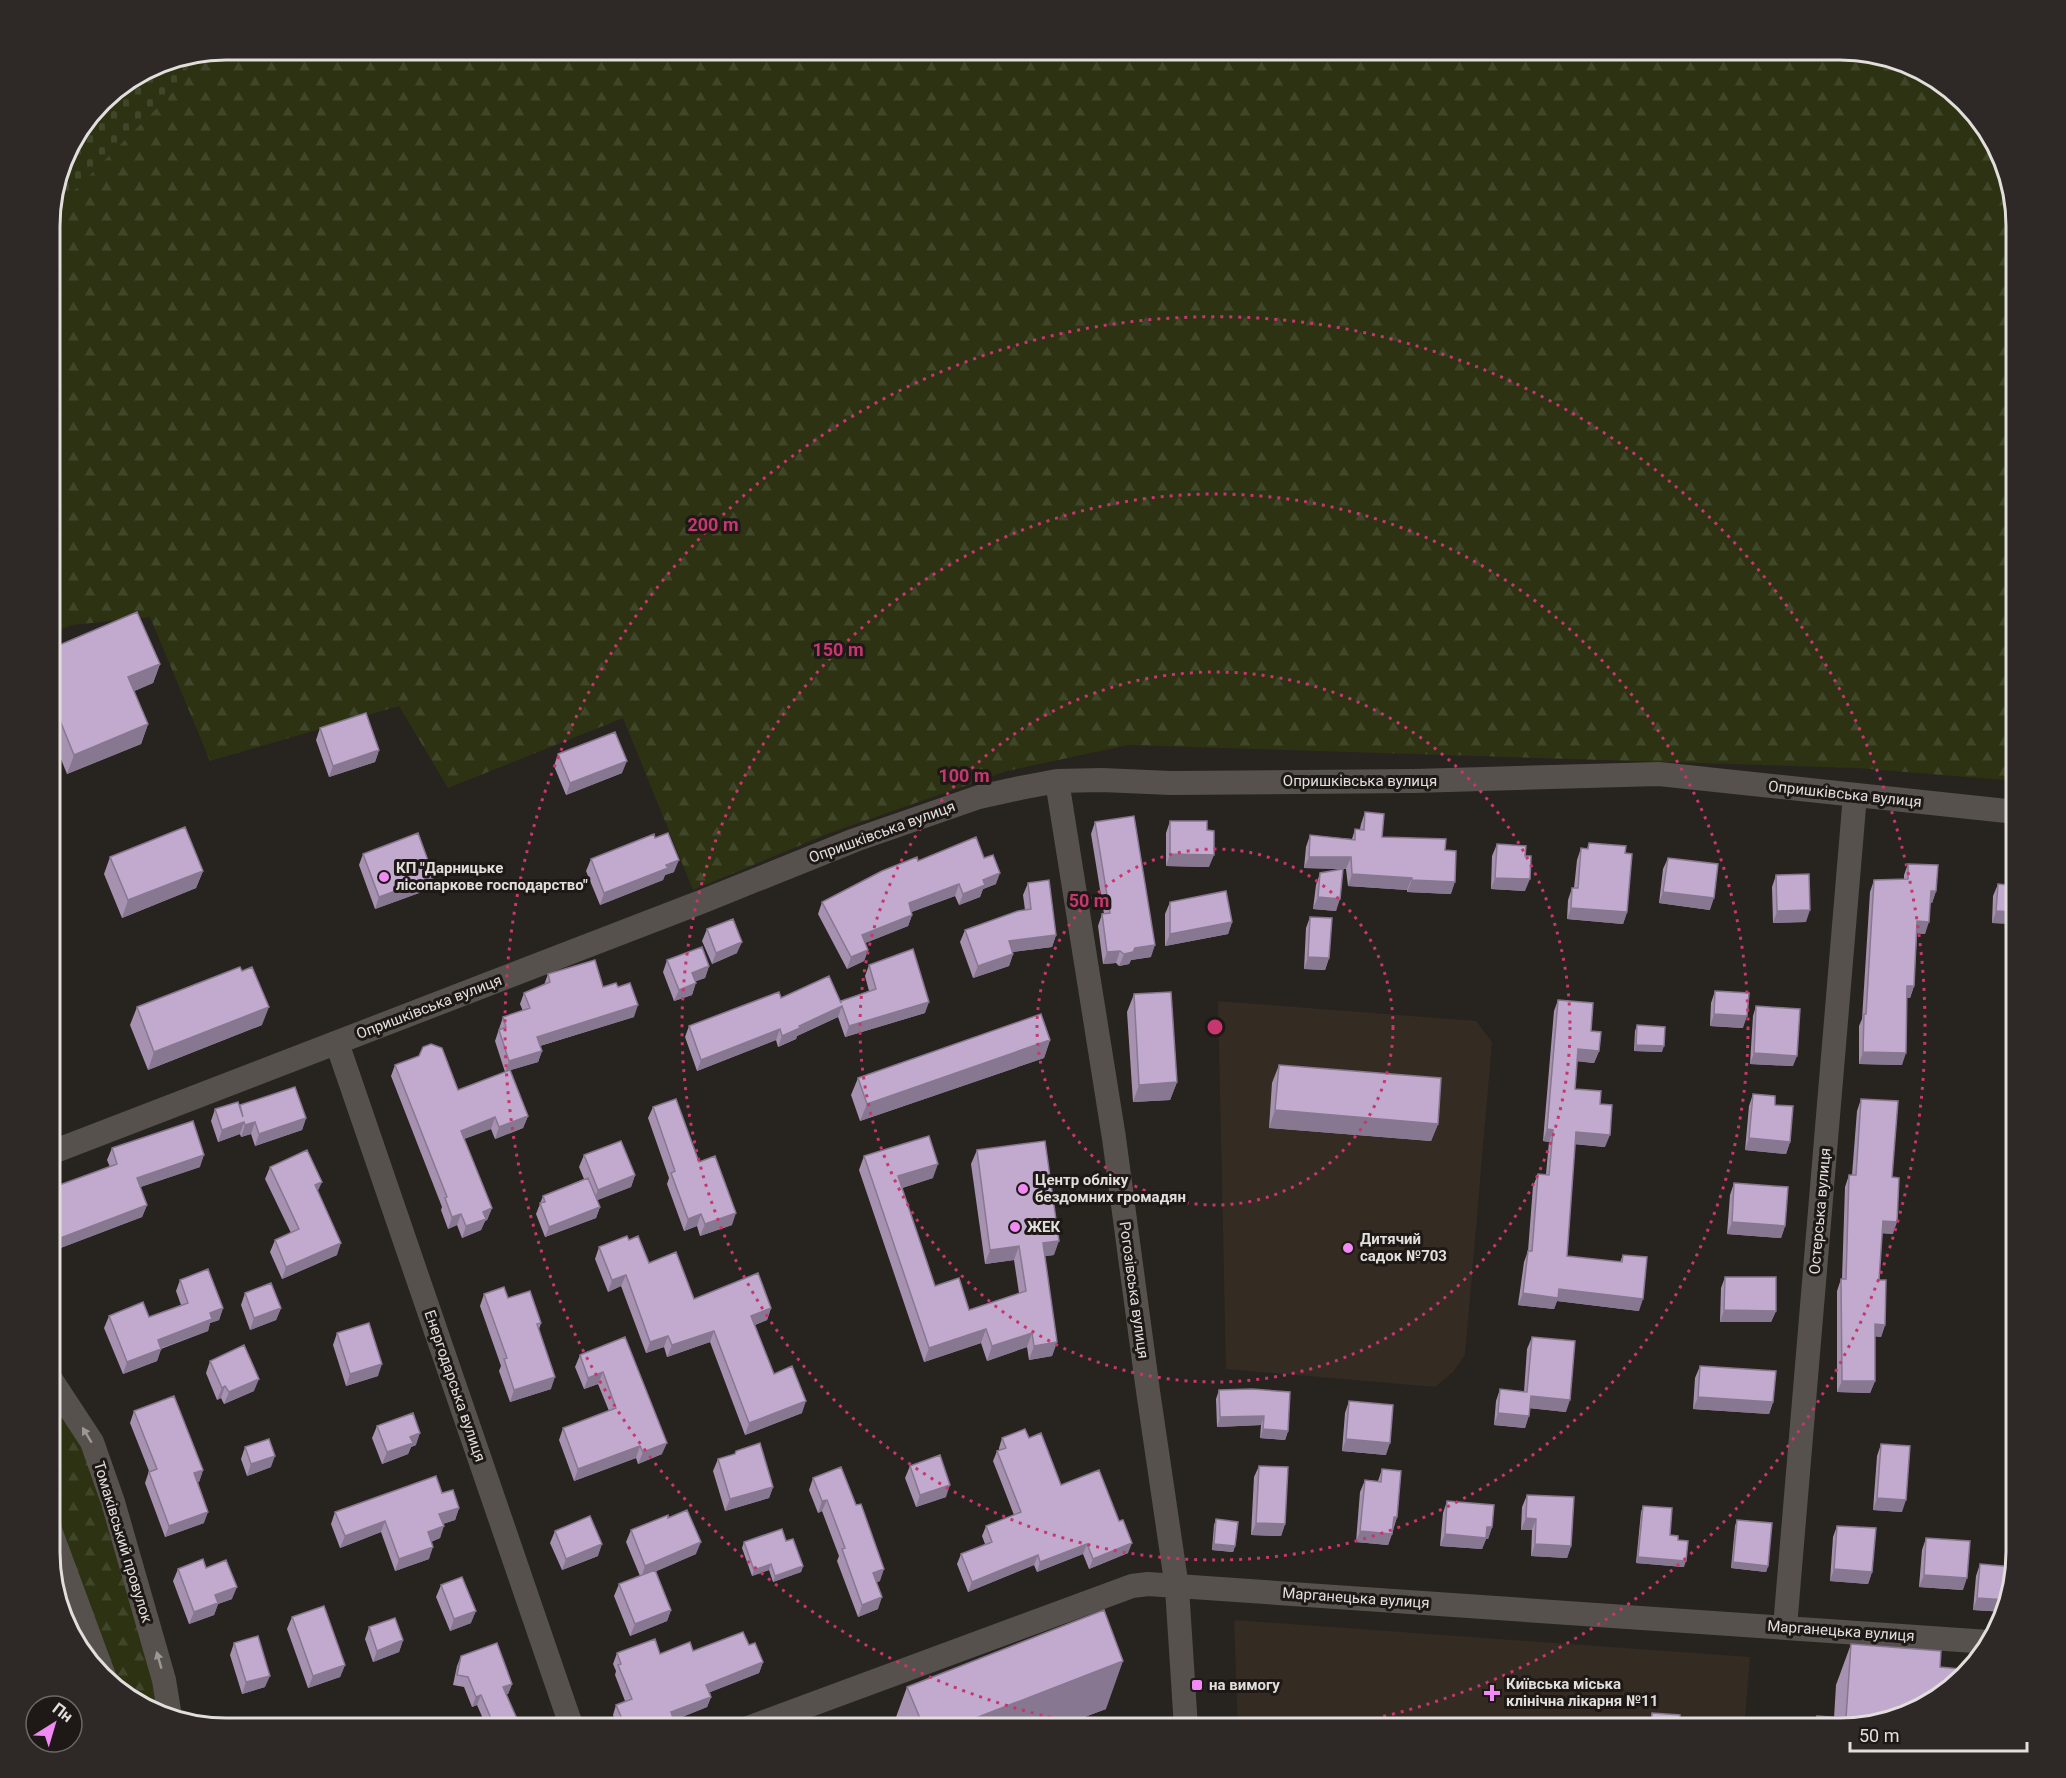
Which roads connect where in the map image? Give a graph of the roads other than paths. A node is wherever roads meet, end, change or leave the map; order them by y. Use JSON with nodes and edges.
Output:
{"nodes":[{"id":1,"x":1058,"y":782,"type":"junction"},
{"id":2,"x":1855,"y":795,"type":"junction"},
{"id":3,"x":2006,"y":811,"type":"edge"},
{"id":4,"x":337,"y":1043,"type":"junction"},
{"id":5,"x":60,"y":1149,"type":"edge"},
{"id":6,"x":60,"y":1393,"type":"edge"},
{"id":7,"x":60,"y":1557,"type":"edge"},
{"id":8,"x":1177,"y":1587,"type":"junction"},
{"id":9,"x":1785,"y":1627,"type":"junction"},
{"id":10,"x":1980,"y":1641,"type":"edge"},
{"id":11,"x":97,"y":1656,"type":"edge"},
{"id":12,"x":168,"y":1707,"type":"edge"},
{"id":13,"x":570,"y":1718,"type":"edge"},
{"id":14,"x":775,"y":1718,"type":"edge"},
{"id":15,"x":1185,"y":1718,"type":"edge"}],
"edges":[{"from":1,"to":2,"type":"street","name":"Опришківська вулиця"},
{"from":1,"to":4,"type":"street","name":"Опришківська вулиця"},
{"from":1,"to":8,"type":"street","name":"Рогозівська вулиця"},
{"from":2,"to":3,"type":"street","name":"Опришківська вулиця"},
{"from":2,"to":9,"type":"street","name":"Остерська вулиця"},
{"from":4,"to":5,"type":"street","name":"Опришківська вулиця"},
{"from":4,"to":13,"type":"street","name":"Енергодарська вулиця"},
{"from":12,"to":6,"type":"street","name":"Томаківський провулок","one_way":true},
{"from":7,"to":11,"type":"street"},
{"from":8,"to":9,"type":"street","name":"Марганецька вулиця"},
{"from":8,"to":14,"type":"street","name":"Марганецька вулиця"},
{"from":8,"to":15,"type":"street","name":"Рогозівська вулиця"},
{"from":9,"to":10,"type":"street","name":"Марганецька вулиця"}]}
